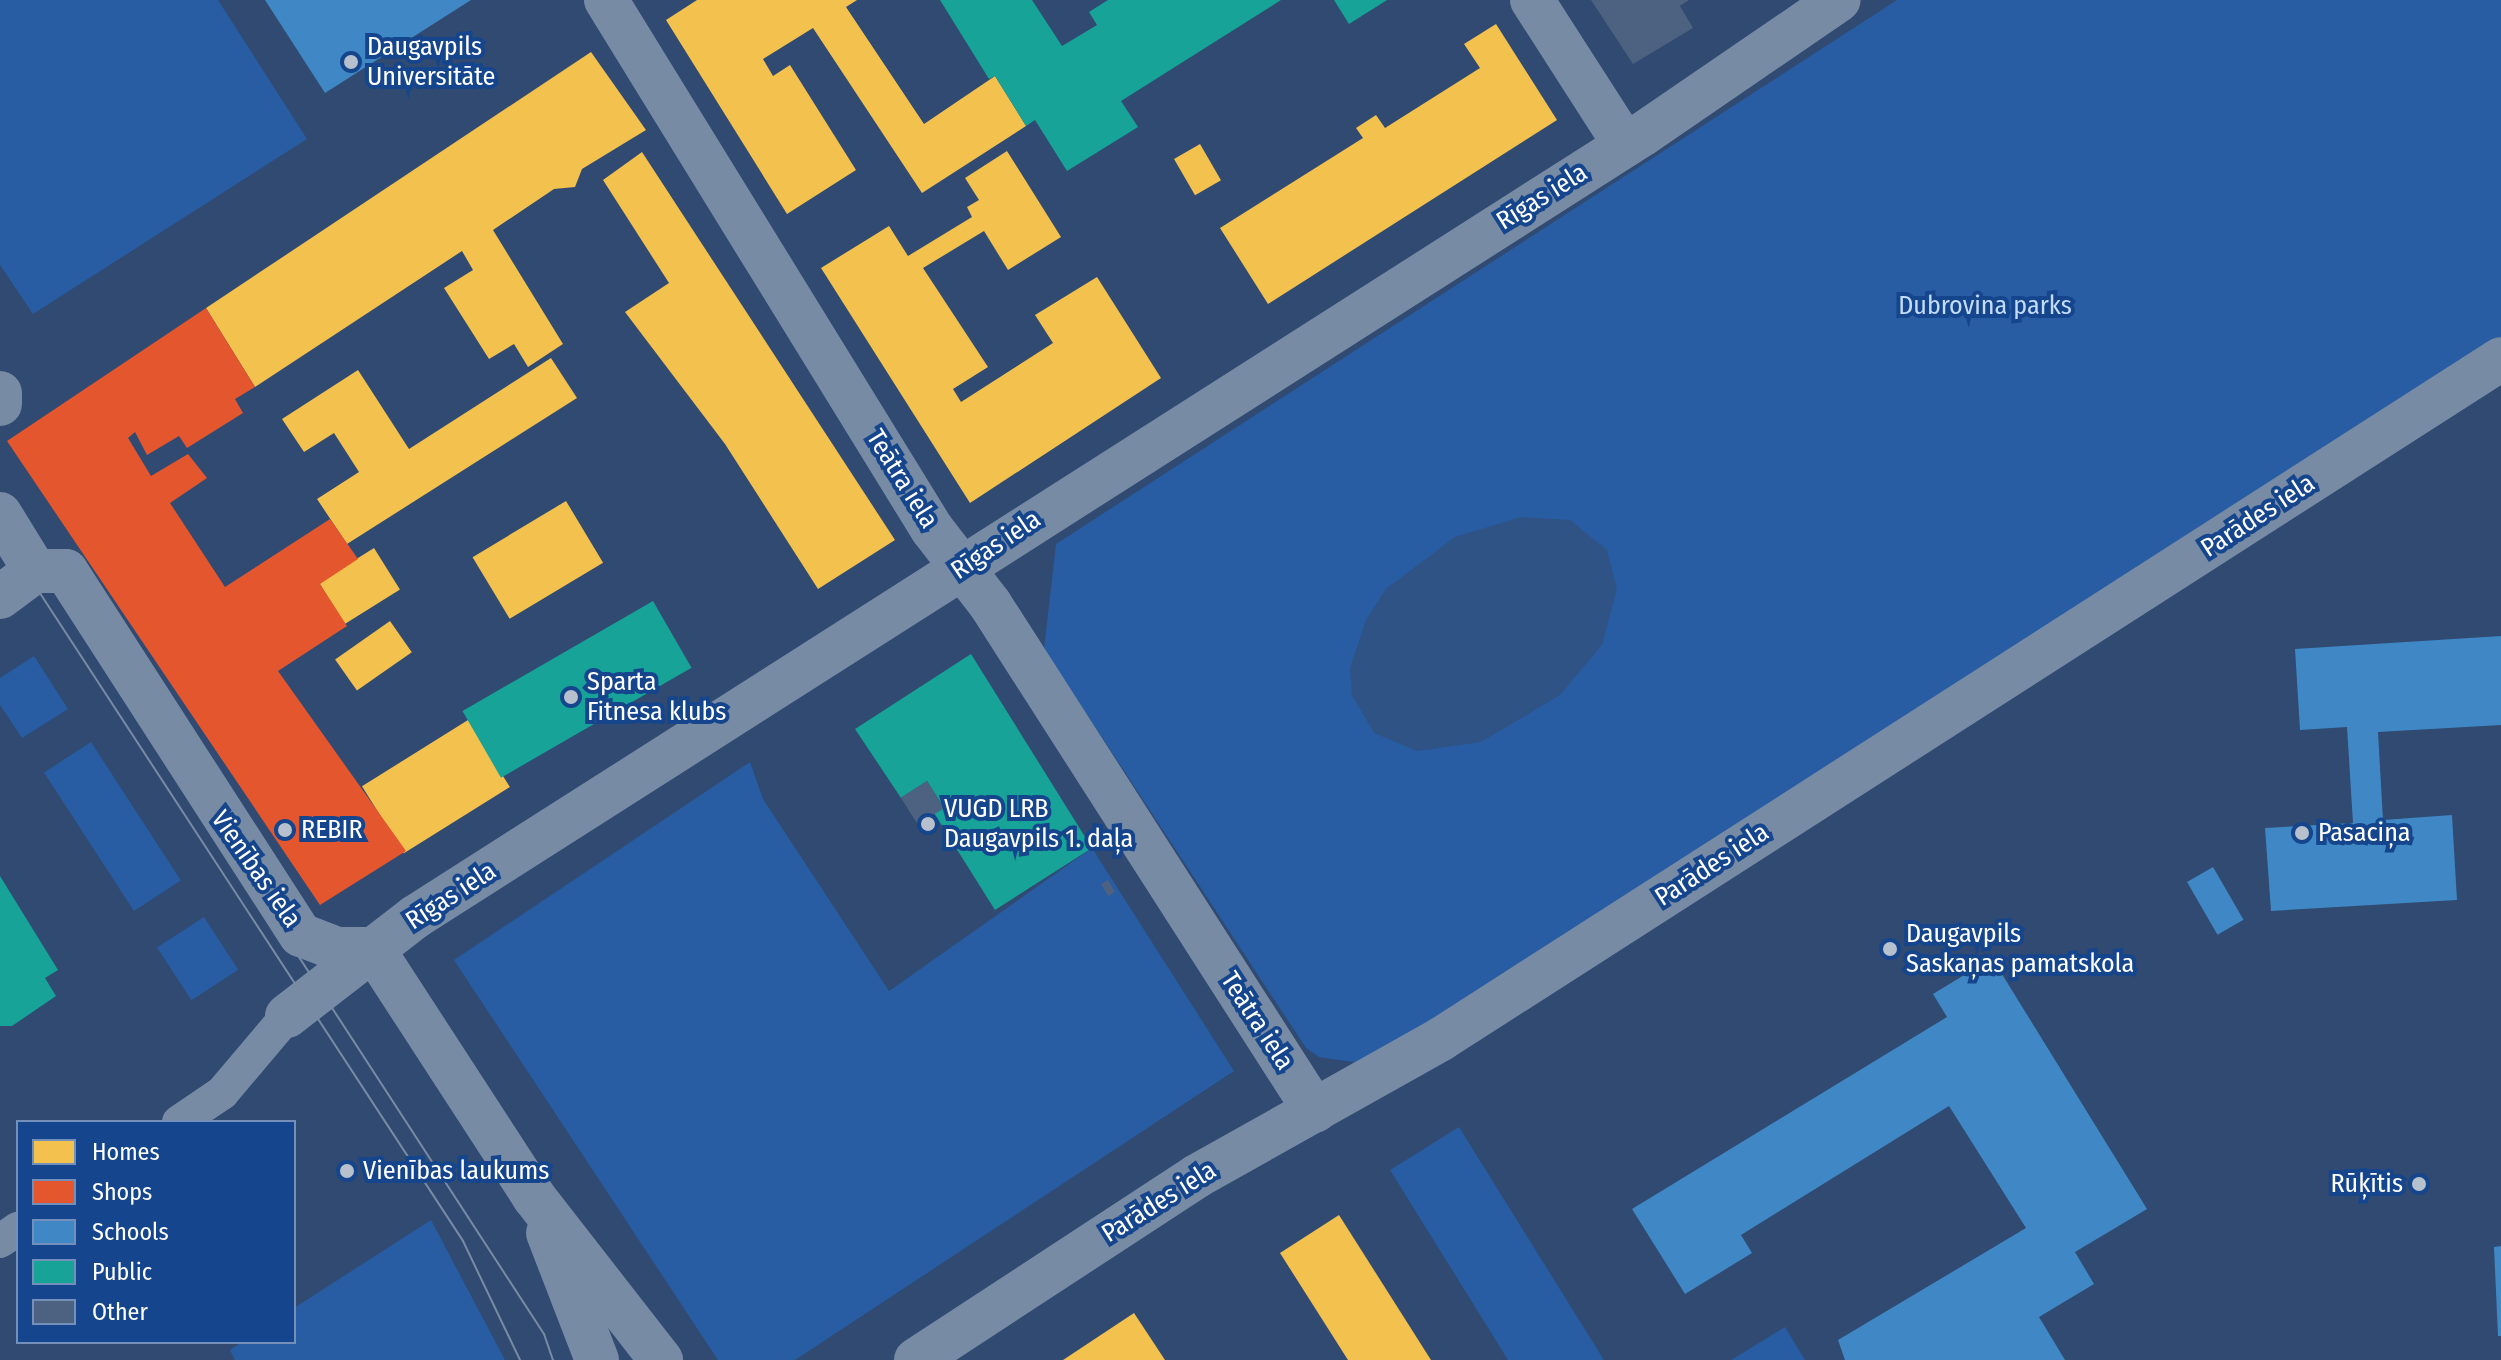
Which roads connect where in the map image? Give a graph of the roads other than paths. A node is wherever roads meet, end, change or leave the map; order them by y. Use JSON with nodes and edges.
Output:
{"nodes":[{"id":1,"x":606,"y":0,"type":"edge"},
{"id":2,"x":1532,"y":0,"type":"edge"},
{"id":3,"x":1839,"y":0,"type":"edge"},
{"id":4,"x":1625,"y":145,"type":"junction"},
{"id":5,"x":2501,"y":359,"type":"edge"},
{"id":6,"x":0,"y":393,"type":"edge"},
{"id":7,"x":0,"y":404,"type":"edge"},
{"id":8,"x":0,"y":514,"type":"edge"},
{"id":9,"x":964,"y":565,"type":"junction"},
{"id":10,"x":35,"y":571,"type":"junction"},
{"id":11,"x":0,"y":597,"type":"edge"},
{"id":12,"x":373,"y":949,"type":"junction"},
{"id":13,"x":287,"y":1016,"type":"joint"},
{"id":14,"x":1315,"y":1111,"type":"junction"},
{"id":15,"x":182,"y":1120,"type":"edge"},
{"id":16,"x":534,"y":1197,"type":"junction"},
{"id":17,"x":597,"y":1360,"type":"edge"},
{"id":18,"x":661,"y":1360,"type":"edge"},
{"id":19,"x":916,"y":1360,"type":"edge"}],
"edges":[{"from":1,"to":9,"type":"street","name":"Teātra iela"},
{"from":2,"to":4,"type":"street"},
{"from":3,"to":4,"type":"street","name":"Rīgas iela"},
{"from":4,"to":9,"type":"street","name":"Rīgas iela"},
{"from":5,"to":14,"type":"street","name":"Parādes iela"},
{"from":6,"to":7,"type":"street"},
{"from":8,"to":10,"type":"street"},
{"from":9,"to":12,"type":"street","name":"Rīgas iela"},
{"from":9,"to":14,"type":"street","name":"Teātra iela"},
{"from":10,"to":11,"type":"street"},
{"from":10,"to":12,"type":"street","name":"Vienības iela"},
{"from":12,"to":13,"type":"street","name":"Rīgas iela"},
{"from":12,"to":16,"type":"street"},
{"from":13,"to":15,"type":"street","name":"Rīgas iela"},
{"from":14,"to":19,"type":"street","name":"Parādes iela"},
{"from":16,"to":17,"type":"street"},
{"from":16,"to":18,"type":"street"}]}
